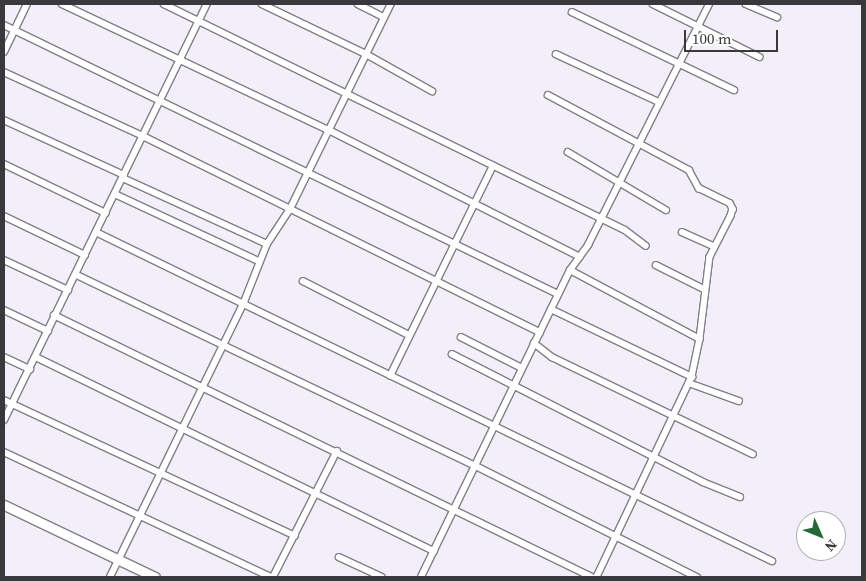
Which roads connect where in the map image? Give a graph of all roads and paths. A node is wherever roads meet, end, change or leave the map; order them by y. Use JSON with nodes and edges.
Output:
{"nodes":[{"id":1,"x":27,"y":4,"type":"edge"},
{"id":2,"x":62,"y":4,"type":"edge"},
{"id":3,"x":164,"y":4,"type":"edge"},
{"id":4,"x":207,"y":4,"type":"edge"},
{"id":5,"x":262,"y":4,"type":"edge"},
{"id":6,"x":358,"y":4,"type":"edge"},
{"id":7,"x":391,"y":4,"type":"edge"},
{"id":8,"x":653,"y":4,"type":"edge"},
{"id":9,"x":709,"y":4,"type":"edge"},
{"id":10,"x":746,"y":4,"type":"edge"},
{"id":11,"x":572,"y":12,"type":"dead end"},
{"id":12,"x":384,"y":17,"type":"junction"},
{"id":13,"x":777,"y":17,"type":"dead end"},
{"id":14,"x":199,"y":21,"type":"junction"},
{"id":15,"x":4,"y":24,"type":"edge"},
{"id":16,"x":698,"y":24,"type":"junction"},
{"id":17,"x":14,"y":30,"type":"junction"},
{"id":18,"x":4,"y":52,"type":"edge"},
{"id":19,"x":366,"y":54,"type":"junction"},
{"id":20,"x":556,"y":54,"type":"dead end"},
{"id":21,"x":760,"y":57,"type":"dead end"},
{"id":22,"x":180,"y":60,"type":"junction"},
{"id":23,"x":678,"y":64,"type":"junction"},
{"id":24,"x":4,"y":72,"type":"edge"},
{"id":25,"x":734,"y":90,"type":"dead end"},
{"id":26,"x":432,"y":91,"type":"dead end"},
{"id":27,"x":347,"y":93,"type":"junction"},
{"id":28,"x":548,"y":95,"type":"dead end"},
{"id":29,"x":160,"y":100,"type":"junction"},
{"id":30,"x":659,"y":102,"type":"junction"},
{"id":31,"x":4,"y":120,"type":"edge"},
{"id":32,"x":329,"y":130,"type":"junction"},
{"id":33,"x":143,"y":136,"type":"junction"},
{"id":34,"x":640,"y":142,"type":"junction"},
{"id":35,"x":568,"y":152,"type":"dead end"},
{"id":36,"x":4,"y":164,"type":"edge"},
{"id":37,"x":492,"y":166,"type":"junction"},
{"id":38,"x":309,"y":171,"type":"junction"},
{"id":39,"x":123,"y":176,"type":"junction"},
{"id":40,"x":620,"y":181,"type":"junction"},
{"id":41,"x":115,"y":194,"type":"junction"},
{"id":42,"x":474,"y":203,"type":"junction"},
{"id":43,"x":290,"y":209,"type":"junction"},
{"id":44,"x":666,"y":210,"type":"dead end"},
{"id":45,"x":106,"y":213,"type":"junction"},
{"id":46,"x":4,"y":216,"type":"edge"},
{"id":47,"x":601,"y":220,"type":"junction"},
{"id":48,"x":96,"y":232,"type":"junction"},
{"id":49,"x":682,"y":232,"type":"dead end"},
{"id":50,"x":267,"y":244,"type":"junction"},
{"id":51,"x":454,"y":244,"type":"junction"},
{"id":52,"x":646,"y":246,"type":"dead end"},
{"id":53,"x":714,"y":246,"type":"junction"},
{"id":54,"x":85,"y":254,"type":"junction"},
{"id":55,"x":580,"y":257,"type":"junction"},
{"id":56,"x":4,"y":260,"type":"edge"},
{"id":57,"x":259,"y":261,"type":"junction"},
{"id":58,"x":656,"y":265,"type":"dead end"},
{"id":59,"x":570,"y":270,"type":"junction"},
{"id":60,"x":77,"y":275,"type":"junction"},
{"id":61,"x":437,"y":280,"type":"junction"},
{"id":62,"x":303,"y":281,"type":"dead end"},
{"id":63,"x":704,"y":289,"type":"junction"},
{"id":64,"x":68,"y":290,"type":"junction"},
{"id":65,"x":558,"y":294,"type":"junction"},
{"id":66,"x":244,"y":302,"type":"junction"},
{"id":67,"x":551,"y":309,"type":"junction"},
{"id":68,"x":4,"y":310,"type":"edge"},
{"id":69,"x":54,"y":315,"type":"junction"},
{"id":70,"x":48,"y":331,"type":"junction"},
{"id":71,"x":540,"y":332,"type":"junction"},
{"id":72,"x":409,"y":335,"type":"junction"},
{"id":73,"x":461,"y":337,"type":"dead end"},
{"id":74,"x":700,"y":339,"type":"junction"},
{"id":75,"x":534,"y":343,"type":"junction"},
{"id":76,"x":224,"y":344,"type":"junction"},
{"id":77,"x":452,"y":354,"type":"dead end"},
{"id":78,"x":4,"y":357,"type":"edge"},
{"id":79,"x":36,"y":357,"type":"junction"},
{"id":80,"x":522,"y":368,"type":"junction"},
{"id":81,"x":30,"y":370,"type":"junction"},
{"id":82,"x":390,"y":376,"type":"junction"},
{"id":83,"x":690,"y":380,"type":"junction"},
{"id":84,"x":204,"y":386,"type":"junction"},
{"id":85,"x":513,"y":386,"type":"junction"},
{"id":86,"x":4,"y":400,"type":"edge"},
{"id":87,"x":739,"y":401,"type":"dead end"},
{"id":88,"x":12,"y":403,"type":"junction"},
{"id":89,"x":672,"y":418,"type":"junction"},
{"id":90,"x":4,"y":420,"type":"edge"},
{"id":91,"x":493,"y":424,"type":"junction"},
{"id":92,"x":184,"y":428,"type":"junction"},
{"id":93,"x":337,"y":451,"type":"junction"},
{"id":94,"x":4,"y":452,"type":"edge"},
{"id":95,"x":753,"y":454,"type":"dead end"},
{"id":96,"x":656,"y":458,"type":"junction"},
{"id":97,"x":474,"y":465,"type":"junction"},
{"id":98,"x":163,"y":472,"type":"junction"},
{"id":99,"x":318,"y":493,"type":"junction"},
{"id":100,"x":636,"y":497,"type":"junction"},
{"id":101,"x":740,"y":497,"type":"dead end"},
{"id":102,"x":4,"y":505,"type":"edge"},
{"id":103,"x":453,"y":508,"type":"junction"},
{"id":104,"x":140,"y":513,"type":"junction"},
{"id":105,"x":617,"y":535,"type":"junction"},
{"id":106,"x":295,"y":536,"type":"junction"},
{"id":107,"x":434,"y":551,"type":"junction"},
{"id":108,"x":339,"y":557,"type":"dead end"},
{"id":109,"x":118,"y":560,"type":"junction"},
{"id":110,"x":772,"y":562,"type":"dead end"},
{"id":111,"x":110,"y":577,"type":"edge"},
{"id":112,"x":155,"y":577,"type":"edge"},
{"id":113,"x":272,"y":577,"type":"edge"},
{"id":114,"x":382,"y":577,"type":"edge"},
{"id":115,"x":421,"y":577,"type":"edge"},
{"id":116,"x":592,"y":577,"type":"edge"},
{"id":117,"x":597,"y":577,"type":"edge"},
{"id":118,"x":698,"y":577,"type":"edge"}],
"edges":[{"from":1,"to":17,"type":"street"},
{"from":2,"to":22,"type":"street"},
{"from":3,"to":14,"type":"street"},
{"from":4,"to":14,"type":"street"},
{"from":5,"to":19,"type":"street"},
{"from":6,"to":12,"type":"street"},
{"from":7,"to":12,"type":"street"},
{"from":8,"to":16,"type":"street"},
{"from":9,"to":16,"type":"street"},
{"from":10,"to":13,"type":"street"},
{"from":11,"to":23,"type":"street"},
{"from":12,"to":19,"type":"street"},
{"from":14,"to":22,"type":"street"},
{"from":14,"to":27,"type":"street"},
{"from":15,"to":17,"type":"street"},
{"from":16,"to":21,"type":"street"},
{"from":16,"to":23,"type":"street"},
{"from":17,"to":18,"type":"street"},
{"from":17,"to":29,"type":"street"},
{"from":19,"to":26,"type":"street"},
{"from":19,"to":27,"type":"street"},
{"from":20,"to":30,"type":"street"},
{"from":22,"to":29,"type":"street"},
{"from":22,"to":32,"type":"street"},
{"from":23,"to":25,"type":"street"},
{"from":23,"to":30,"type":"street"},
{"from":24,"to":33,"type":"street"},
{"from":27,"to":32,"type":"street"},
{"from":27,"to":37,"type":"street"},
{"from":28,"to":34,"type":"street"},
{"from":29,"to":33,"type":"street"},
{"from":29,"to":38,"type":"street"},
{"from":30,"to":34,"type":"street"},
{"from":31,"to":39,"type":"street"},
{"from":32,"to":38,"type":"street"},
{"from":32,"to":42,"type":"street"},
{"from":33,"to":39,"type":"street"},
{"from":33,"to":43,"type":"street"},
{"from":34,"to":40,"type":"street"},
{"from":34,"to":53,"type":"street"},
{"from":35,"to":40,"type":"street"},
{"from":36,"to":45,"type":"street"},
{"from":37,"to":42,"type":"street"},
{"from":37,"to":47,"type":"street"},
{"from":38,"to":43,"type":"street"},
{"from":38,"to":51,"type":"street"},
{"from":39,"to":41,"type":"street"},
{"from":39,"to":50,"type":"street"},
{"from":40,"to":44,"type":"street"},
{"from":40,"to":47,"type":"street"},
{"from":41,"to":45,"type":"street"},
{"from":41,"to":57,"type":"street"},
{"from":42,"to":51,"type":"street"},
{"from":42,"to":55,"type":"street"},
{"from":43,"to":50,"type":"street"},
{"from":43,"to":61,"type":"street"},
{"from":45,"to":48,"type":"street"},
{"from":46,"to":54,"type":"street"},
{"from":47,"to":52,"type":"street"},
{"from":47,"to":55,"type":"street"},
{"from":48,"to":54,"type":"street"},
{"from":48,"to":66,"type":"street"},
{"from":49,"to":53,"type":"street"},
{"from":50,"to":57,"type":"street"},
{"from":51,"to":61,"type":"street"},
{"from":51,"to":65,"type":"street"},
{"from":53,"to":63,"type":"street"},
{"from":54,"to":60,"type":"street"},
{"from":55,"to":59,"type":"street"},
{"from":56,"to":64,"type":"street"},
{"from":57,"to":66,"type":"street"},
{"from":58,"to":63,"type":"street"},
{"from":59,"to":65,"type":"street"},
{"from":59,"to":74,"type":"street"},
{"from":60,"to":64,"type":"street"},
{"from":60,"to":76,"type":"street"},
{"from":61,"to":71,"type":"street"},
{"from":61,"to":72,"type":"street"},
{"from":62,"to":72,"type":"street"},
{"from":63,"to":74,"type":"street"},
{"from":64,"to":69,"type":"street"},
{"from":65,"to":67,"type":"street"},
{"from":66,"to":76,"type":"street"},
{"from":66,"to":82,"type":"street"},
{"from":67,"to":71,"type":"street"},
{"from":67,"to":83,"type":"street"},
{"from":68,"to":70,"type":"street"},
{"from":69,"to":70,"type":"street"},
{"from":69,"to":84,"type":"street"},
{"from":70,"to":79,"type":"street"},
{"from":71,"to":75,"type":"street"},
{"from":72,"to":82,"type":"street"},
{"from":73,"to":80,"type":"street"},
{"from":74,"to":83,"type":"street"},
{"from":75,"to":80,"type":"street"},
{"from":75,"to":89,"type":"street"},
{"from":76,"to":84,"type":"street"},
{"from":76,"to":97,"type":"street"},
{"from":77,"to":85,"type":"street"},
{"from":78,"to":81,"type":"street"},
{"from":79,"to":81,"type":"street"},
{"from":79,"to":92,"type":"street"},
{"from":80,"to":85,"type":"street"},
{"from":81,"to":88,"type":"street"},
{"from":82,"to":91,"type":"street"},
{"from":83,"to":87,"type":"street"},
{"from":83,"to":89,"type":"street"},
{"from":84,"to":92,"type":"street"},
{"from":84,"to":93,"type":"street"},
{"from":85,"to":91,"type":"street"},
{"from":85,"to":96,"type":"street"},
{"from":86,"to":88,"type":"street"},
{"from":88,"to":90,"type":"street"},
{"from":88,"to":98,"type":"street"},
{"from":89,"to":95,"type":"street"},
{"from":89,"to":96,"type":"street"},
{"from":91,"to":97,"type":"street"},
{"from":91,"to":100,"type":"street"},
{"from":92,"to":98,"type":"street"},
{"from":92,"to":99,"type":"street"},
{"from":93,"to":99,"type":"street"},
{"from":93,"to":103,"type":"street"},
{"from":94,"to":104,"type":"street"},
{"from":96,"to":100,"type":"street"},
{"from":96,"to":101,"type":"street"},
{"from":97,"to":103,"type":"street"},
{"from":97,"to":105,"type":"street"},
{"from":98,"to":104,"type":"street"},
{"from":98,"to":106,"type":"street"},
{"from":99,"to":106,"type":"street"},
{"from":99,"to":107,"type":"street"},
{"from":100,"to":105,"type":"street"},
{"from":100,"to":110,"type":"street"},
{"from":102,"to":109,"type":"main road"},
{"from":103,"to":107,"type":"street"},
{"from":103,"to":116,"type":"street"},
{"from":104,"to":109,"type":"street"},
{"from":104,"to":113,"type":"street"},
{"from":105,"to":117,"type":"street"},
{"from":105,"to":118,"type":"street"},
{"from":106,"to":113,"type":"street"},
{"from":107,"to":115,"type":"street"},
{"from":108,"to":114,"type":"street"},
{"from":109,"to":111,"type":"street"},
{"from":109,"to":112,"type":"main road"}]}
